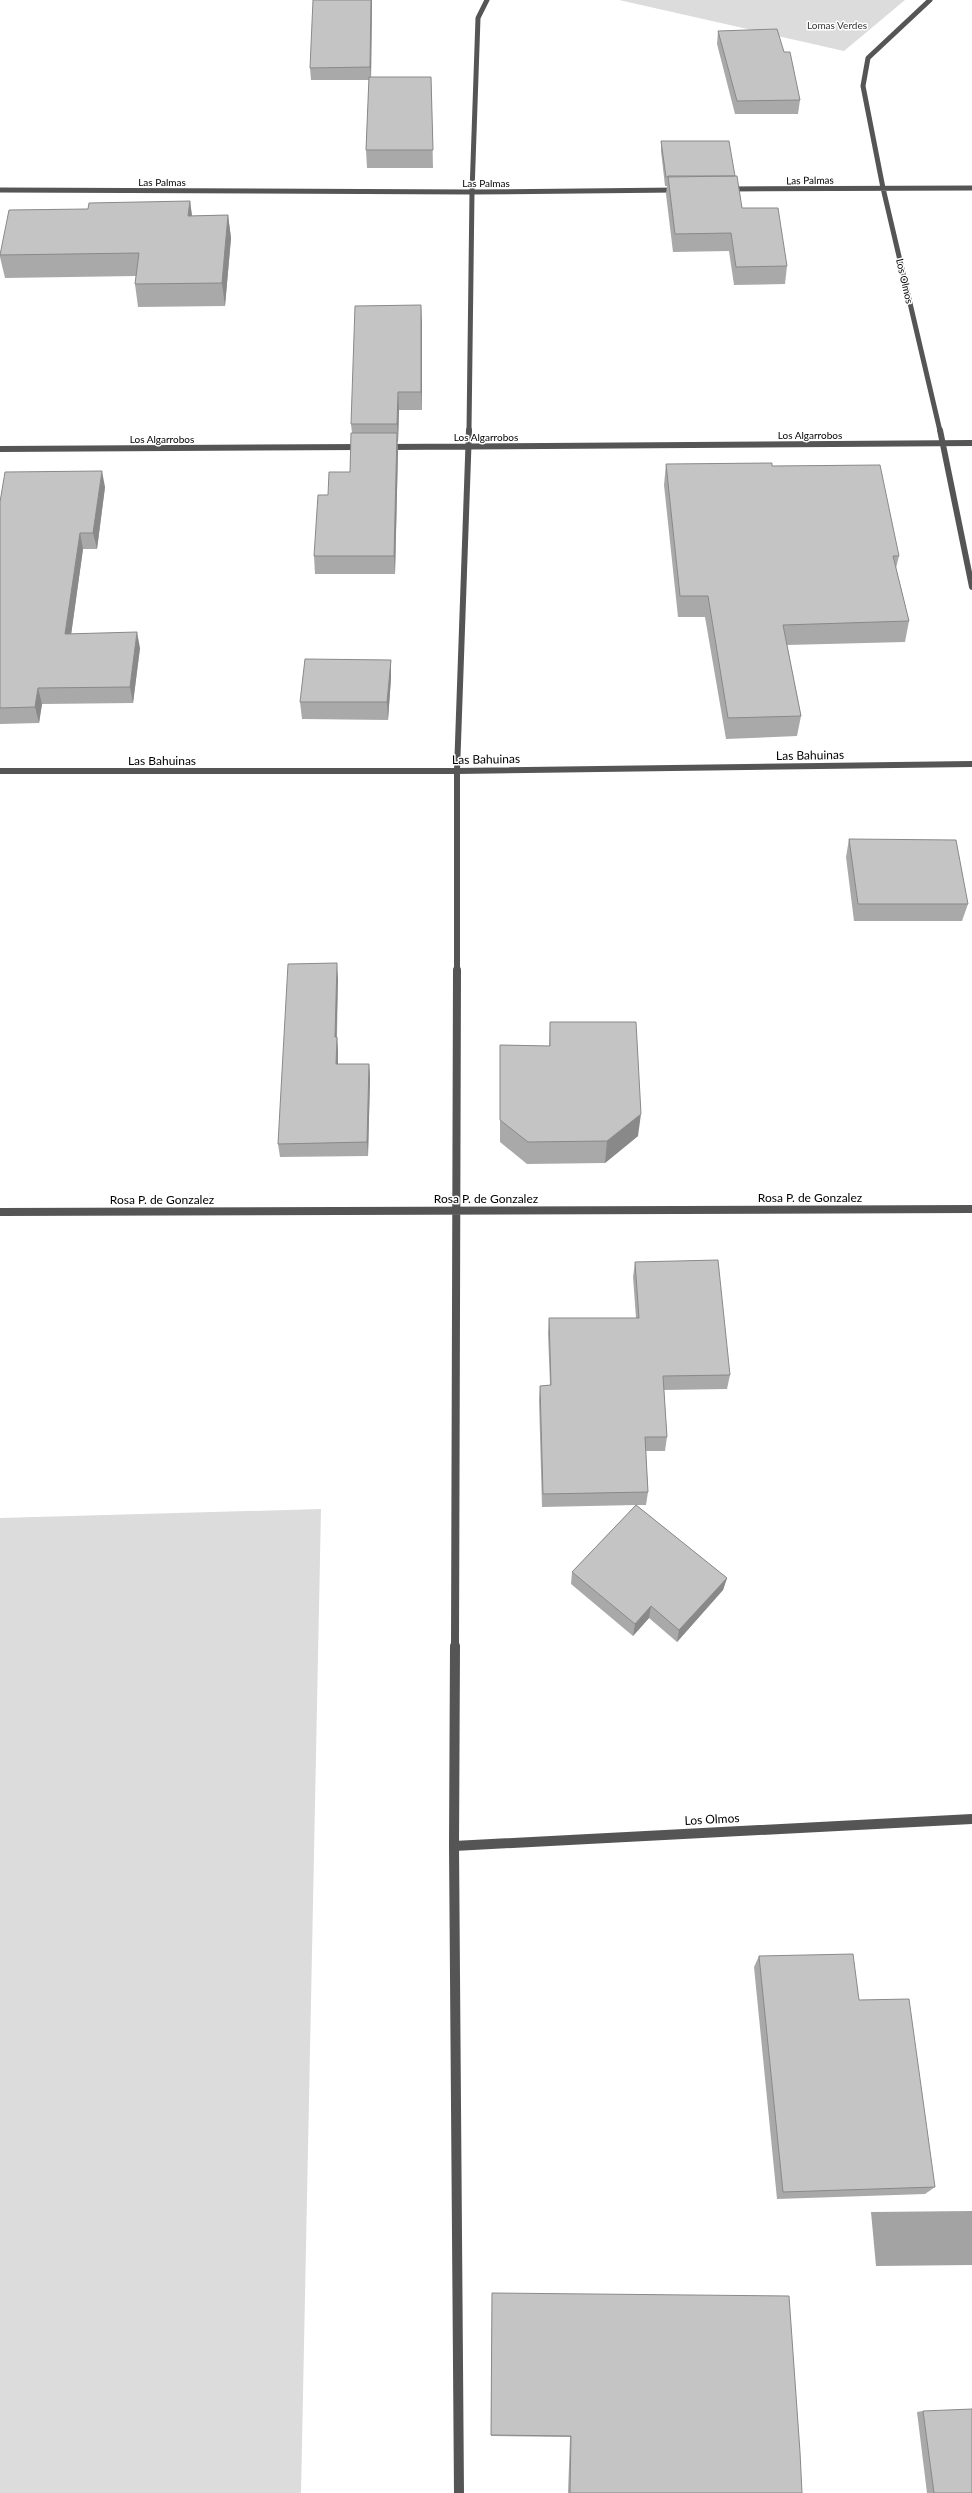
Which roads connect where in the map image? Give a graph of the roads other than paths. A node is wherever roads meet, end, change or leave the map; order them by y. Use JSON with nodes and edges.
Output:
{"nodes":[{"id":1,"x":487,"y":0,"type":"edge"},
{"id":2,"x":930,"y":0,"type":"edge"},
{"id":3,"x":883,"y":188,"type":"junction"},
{"id":4,"x":972,"y":188,"type":"edge"},
{"id":5,"x":725,"y":189,"type":"edge"},
{"id":6,"x":0,"y":190,"type":"edge"},
{"id":7,"x":686,"y":190,"type":"edge"},
{"id":8,"x":472,"y":192,"type":"junction"},
{"id":9,"x":972,"y":443,"type":"edge"},
{"id":10,"x":944,"y":444,"type":"junction"},
{"id":11,"x":469,"y":446,"type":"junction"},
{"id":12,"x":366,"y":447,"type":"edge"},
{"id":13,"x":382,"y":447,"type":"edge"},
{"id":14,"x":0,"y":449,"type":"edge"},
{"id":15,"x":972,"y":587,"type":"edge"},
{"id":16,"x":972,"y":764,"type":"edge"},
{"id":17,"x":0,"y":771,"type":"edge"},
{"id":18,"x":457,"y":771,"type":"junction"},
{"id":19,"x":972,"y":1208,"type":"edge"},
{"id":20,"x":458,"y":1210,"type":"junction"},
{"id":21,"x":0,"y":1212,"type":"edge"},
{"id":22,"x":972,"y":1819,"type":"edge"},
{"id":23,"x":454,"y":1846,"type":"junction"},
{"id":24,"x":459,"y":2493,"type":"edge"}],
"edges":[{"from":1,"to":8,"type":"street"},
{"from":2,"to":3,"type":"street","name":"Los Olmos"},
{"from":3,"to":4,"type":"street","name":"Las Palmas"},
{"from":3,"to":5,"type":"street","name":"Las Palmas"},
{"from":3,"to":10,"type":"street","name":"Los Olmos"},
{"from":6,"to":8,"type":"street","name":"Las Palmas"},
{"from":7,"to":8,"type":"street","name":"Las Palmas"},
{"from":8,"to":11,"type":"street"},
{"from":9,"to":10,"type":"street","name":"Los Algarrobos"},
{"from":10,"to":11,"type":"street","name":"Los Algarrobos"},
{"from":10,"to":15,"type":"street","name":"Los Olmos"},
{"from":11,"to":13,"type":"street","name":"Los Algarrobos"},
{"from":11,"to":18,"type":"street"},
{"from":12,"to":14,"type":"street","name":"Los Algarrobos"},
{"from":16,"to":18,"type":"street","name":"Las Bahuinas"},
{"from":17,"to":18,"type":"street","name":"Las Bahuinas"},
{"from":18,"to":20,"type":"street"},
{"from":19,"to":20,"type":"street","name":"Rosa P. de Gonzalez"},
{"from":20,"to":21,"type":"street","name":"Rosa P. de Gonzalez"},
{"from":20,"to":23,"type":"street"},
{"from":22,"to":23,"type":"street","name":"Los Olmos"},
{"from":23,"to":24,"type":"street"}]}
